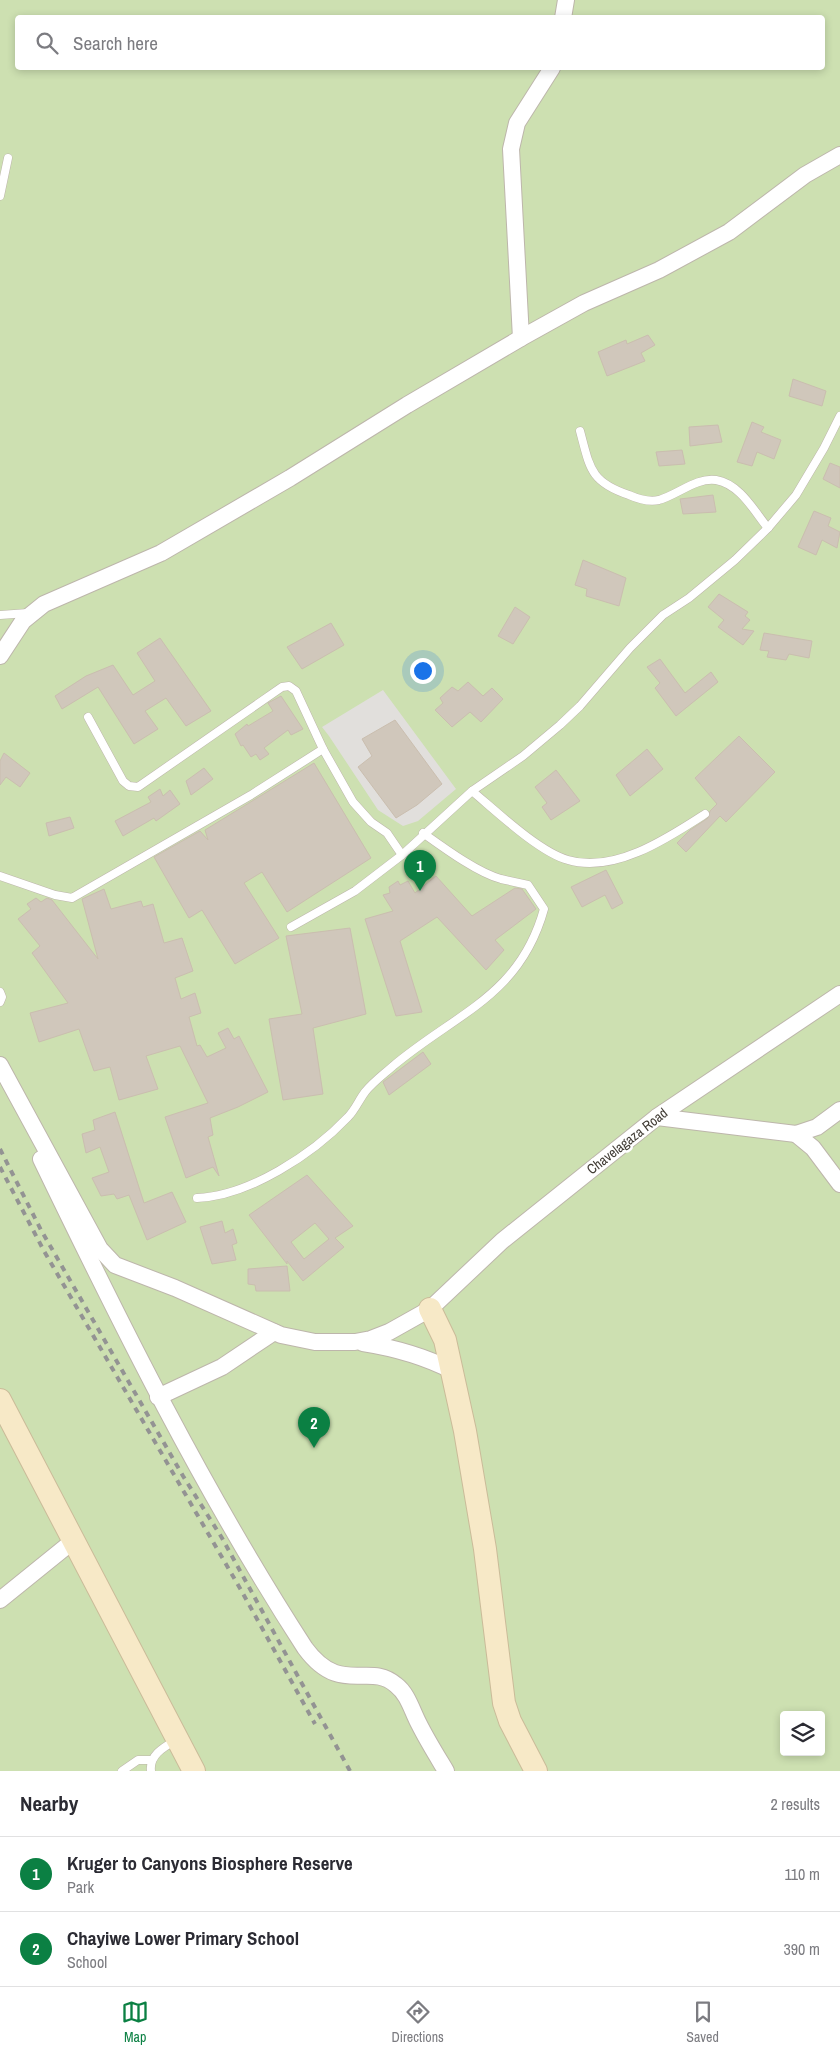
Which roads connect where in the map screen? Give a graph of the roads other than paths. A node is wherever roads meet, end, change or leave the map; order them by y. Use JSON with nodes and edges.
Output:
{"nodes":[{"id":1,"x":566,"y":0,"type":"edge"},
{"id":2,"x":564,"y":15,"type":"edge"},
{"id":3,"x":551,"y":70,"type":"edge"},
{"id":4,"x":840,"y":155,"type":"edge"},
{"id":5,"x":8,"y":158,"type":"dead end"},
{"id":6,"x":0,"y":196,"type":"edge"},
{"id":7,"x":521,"y":338,"type":"junction"},
{"id":8,"x":840,"y":416,"type":"edge"},
{"id":9,"x":580,"y":431,"type":"dead end"},
{"id":10,"x":768,"y":528,"type":"junction"},
{"id":11,"x":32,"y":612,"type":"junction"},
{"id":12,"x":0,"y":615,"type":"edge"},
{"id":13,"x":0,"y":656,"type":"edge"},
{"id":14,"x":88,"y":718,"type":"dead end"},
{"id":15,"x":324,"y":749,"type":"junction"},
{"id":16,"x":472,"y":791,"type":"junction"},
{"id":17,"x":705,"y":814,"type":"dead end"},
{"id":18,"x":424,"y":834,"type":"junction"},
{"id":19,"x":402,"y":855,"type":"junction"},
{"id":20,"x":0,"y":876,"type":"edge"},
{"id":21,"x":291,"y":927,"type":"dead end"},
{"id":22,"x":0,"y":992,"type":"edge"},
{"id":23,"x":840,"y":994,"type":"edge"},
{"id":24,"x":0,"y":1002,"type":"edge"},
{"id":25,"x":0,"y":1065,"type":"edge"},
{"id":26,"x":15,"y":1095,"type":"junction"},
{"id":27,"x":840,"y":1110,"type":"edge"},
{"id":28,"x":657,"y":1117,"type":"junction"},
{"id":29,"x":796,"y":1134,"type":"junction"},
{"id":30,"x":840,"y":1184,"type":"edge"},
{"id":31,"x":197,"y":1198,"type":"dead end"},
{"id":32,"x":430,"y":1309,"type":"junction"},
{"id":33,"x":274,"y":1332,"type":"junction"},
{"id":34,"x":355,"y":1342,"type":"junction"},
{"id":35,"x":452,"y":1371,"type":"junction"},
{"id":36,"x":158,"y":1397,"type":"junction"},
{"id":37,"x":0,"y":1400,"type":"edge"},
{"id":38,"x":72,"y":1541,"type":"junction"},
{"id":39,"x":0,"y":1600,"type":"edge"},
{"id":40,"x":177,"y":1739,"type":"junction"},
{"id":41,"x":152,"y":1760,"type":"junction"},
{"id":42,"x":122,"y":1771,"type":"edge"},
{"id":43,"x":151,"y":1771,"type":"edge"},
{"id":44,"x":194,"y":1771,"type":"edge"},
{"id":45,"x":446,"y":1771,"type":"edge"},
{"id":46,"x":536,"y":1771,"type":"edge"}],
"edges":[{"from":1,"to":2,"type":"street"},
{"from":3,"to":7,"type":"street"},
{"from":4,"to":7,"type":"street"},
{"from":5,"to":6,"type":"lane"},
{"from":7,"to":11,"type":"street"},
{"from":8,"to":10,"type":"lane"},
{"from":9,"to":10,"type":"lane"},
{"from":10,"to":16,"type":"lane"},
{"from":11,"to":12,"type":"lane"},
{"from":11,"to":13,"type":"street"},
{"from":14,"to":15,"type":"lane"},
{"from":15,"to":19,"type":"lane"},
{"from":15,"to":20,"type":"lane"},
{"from":16,"to":17,"type":"lane"},
{"from":16,"to":18,"type":"lane"},
{"from":18,"to":19,"type":"lane"},
{"from":18,"to":31,"type":"lane"},
{"from":19,"to":21,"type":"lane"},
{"from":22,"to":24,"type":"lane"},
{"from":23,"to":28,"type":"street","name":"Chavelagaza Road"},
{"from":25,"to":26,"type":"street"},
{"from":26,"to":33,"type":"street"},
{"from":26,"to":36,"type":"street"},
{"from":27,"to":29,"type":"street"},
{"from":28,"to":29,"type":"street"},
{"from":28,"to":32,"type":"street","name":"Chavelagaza Road"},
{"from":29,"to":30,"type":"street"},
{"from":32,"to":34,"type":"street","name":"Chavelagaza Road"},
{"from":32,"to":35,"type":"street"},
{"from":33,"to":34,"type":"street"},
{"from":33,"to":36,"type":"street"},
{"from":34,"to":35,"type":"street"},
{"from":35,"to":46,"type":"street"},
{"from":36,"to":45,"type":"street"},
{"from":37,"to":38,"type":"street"},
{"from":38,"to":39,"type":"street"},
{"from":38,"to":40,"type":"street"},
{"from":40,"to":41,"type":"lane"},
{"from":40,"to":44,"type":"street"},
{"from":41,"to":42,"type":"lane"},
{"from":41,"to":43,"type":"lane"}]}
